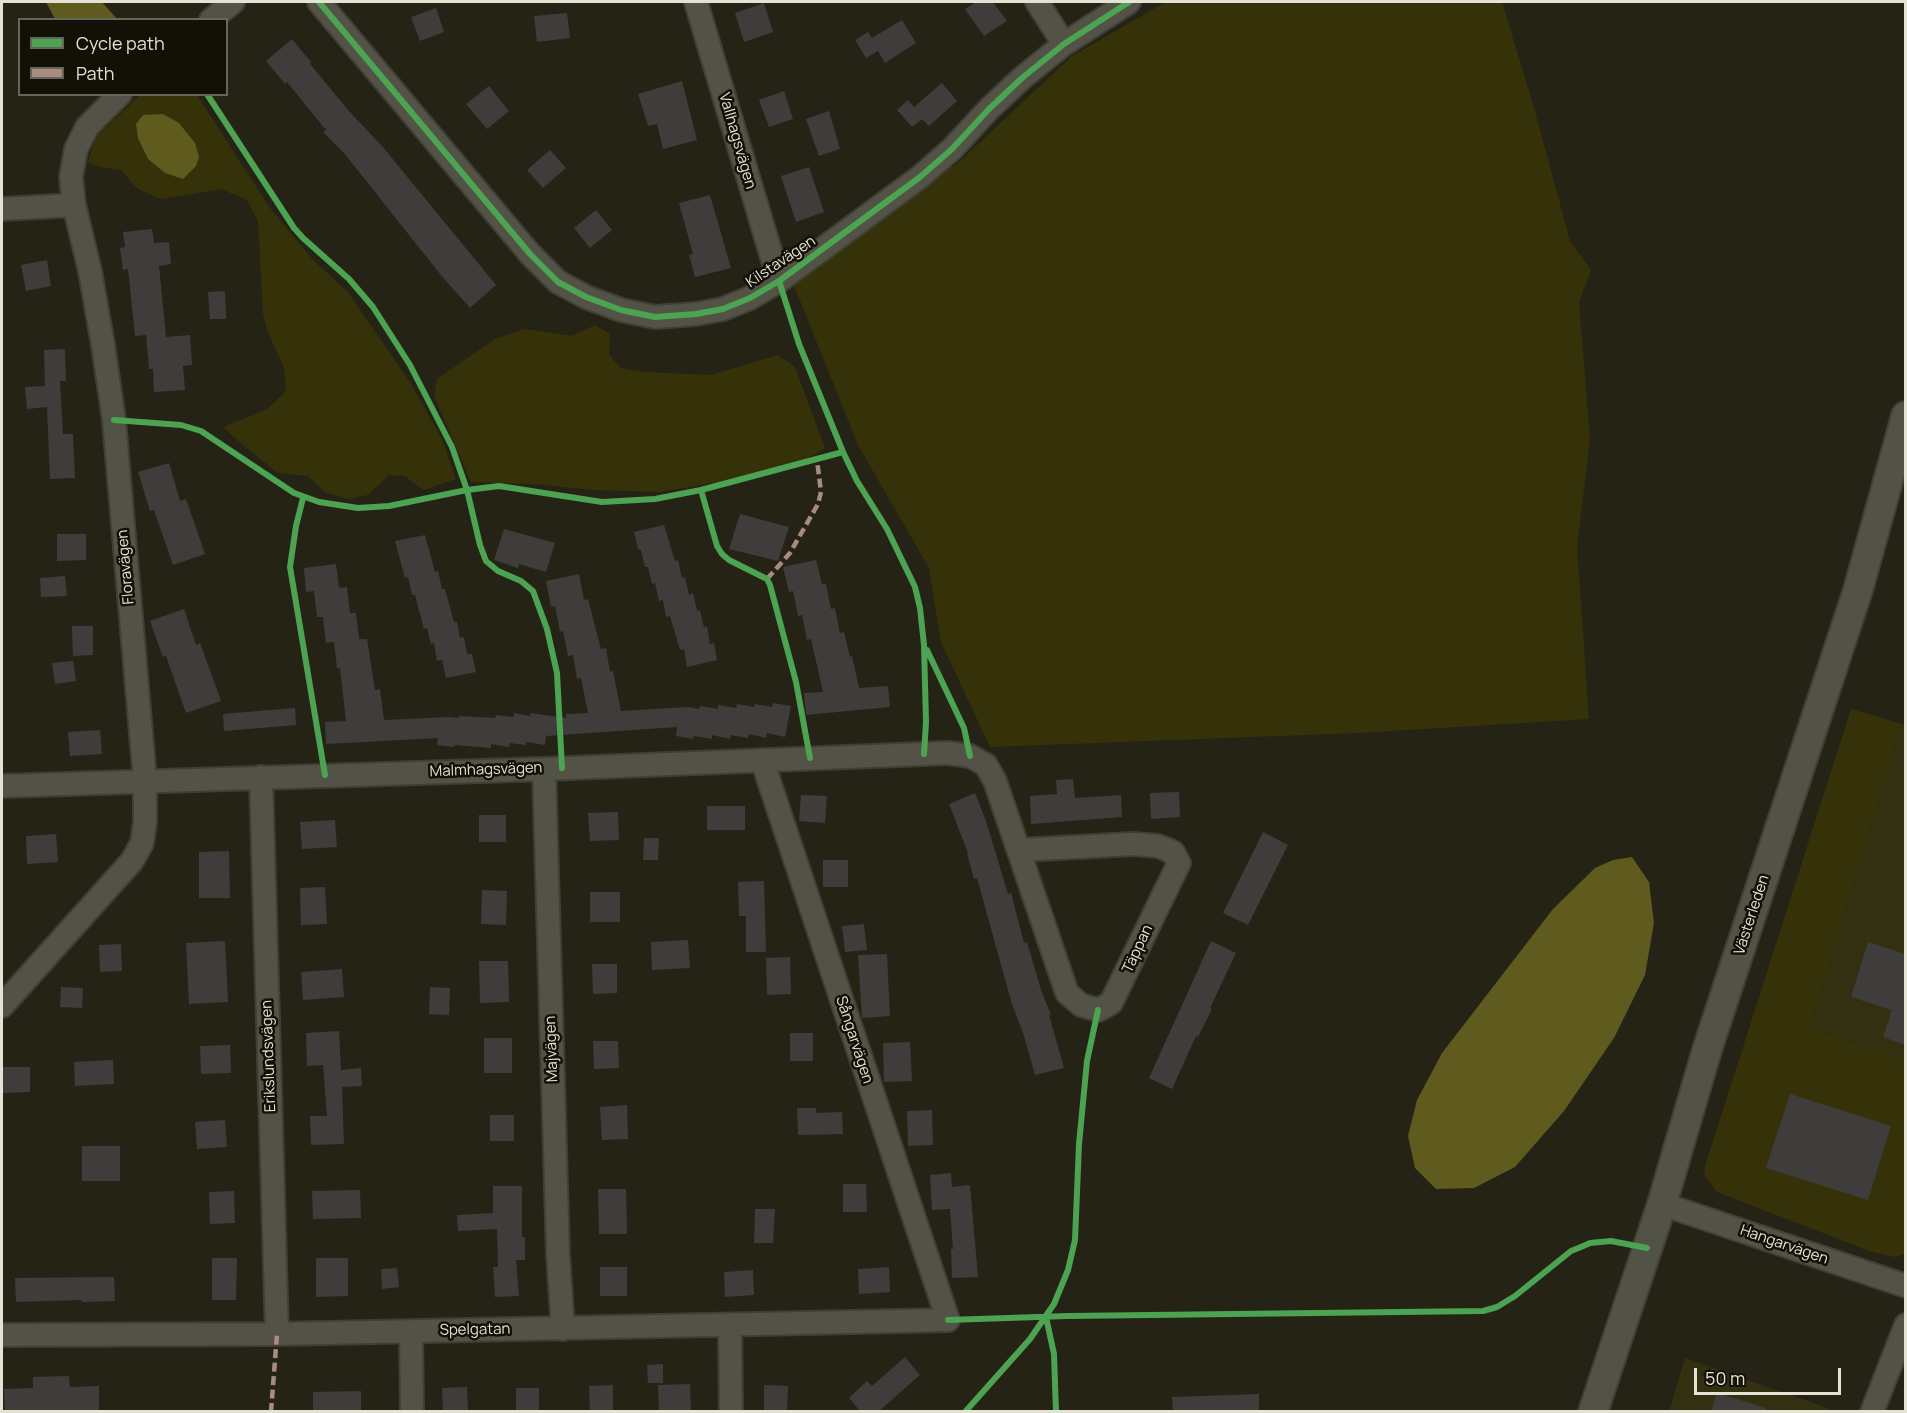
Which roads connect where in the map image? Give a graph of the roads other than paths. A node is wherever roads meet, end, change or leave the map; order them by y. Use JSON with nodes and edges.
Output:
{"nodes":[{"id":1,"x":233,"y":2,"type":"edge"},
{"id":2,"x":319,"y":2,"type":"edge"},
{"id":3,"x":696,"y":2,"type":"edge"},
{"id":4,"x":1036,"y":2,"type":"edge"},
{"id":5,"x":1129,"y":2,"type":"edge"},
{"id":6,"x":214,"y":18,"type":"edge"},
{"id":7,"x":1064,"y":44,"type":"junction"},
{"id":8,"x":118,"y":96,"type":"edge"},
{"id":9,"x":74,"y":205,"type":"junction"},
{"id":10,"x":2,"y":209,"type":"edge"},
{"id":11,"x":779,"y":281,"type":"junction"},
{"id":12,"x":1905,"y":416,"type":"edge"},
{"id":13,"x":762,"y":760,"type":"junction"},
{"id":14,"x":544,"y":769,"type":"junction"},
{"id":15,"x":261,"y":777,"type":"junction"},
{"id":16,"x":145,"y":780,"type":"junction"},
{"id":17,"x":2,"y":786,"type":"edge"},
{"id":18,"x":1019,"y":850,"type":"junction"},
{"id":19,"x":2,"y":1006,"type":"edge"},
{"id":20,"x":1662,"y":1204,"type":"junction"},
{"id":21,"x":1905,"y":1286,"type":"edge"},
{"id":22,"x":948,"y":1320,"type":"joint"},
{"id":23,"x":1905,"y":1325,"type":"edge"},
{"id":24,"x":730,"y":1326,"type":"junction"},
{"id":25,"x":563,"y":1329,"type":"junction"},
{"id":26,"x":411,"y":1332,"type":"junction"},
{"id":27,"x":277,"y":1334,"type":"junction"},
{"id":28,"x":2,"y":1335,"type":"edge"},
{"id":29,"x":412,"y":1412,"type":"edge"},
{"id":30,"x":731,"y":1412,"type":"edge"},
{"id":31,"x":1593,"y":1412,"type":"edge"},
{"id":32,"x":1872,"y":1412,"type":"edge"}],
"edges":[{"from":1,"to":6,"type":"street"},
{"from":2,"to":11,"type":"street","name":"Kilstavägen"},
{"from":3,"to":11,"type":"street","name":"Vallhagsvägen"},
{"from":4,"to":7,"type":"street"},
{"from":5,"to":7,"type":"street","name":"Kilstavägen"},
{"from":7,"to":11,"type":"street","name":"Kilstavägen"},
{"from":8,"to":9,"type":"street","name":"Floravägen"},
{"from":9,"to":10,"type":"street"},
{"from":9,"to":16,"type":"street","name":"Floravägen"},
{"from":12,"to":20,"type":"street","name":"Västerleden"},
{"from":13,"to":14,"type":"street","name":"Malmhagsvägen"},
{"from":13,"to":18,"type":"street","name":"Malmhagsvägen"},
{"from":13,"to":22,"type":"street","name":"Sångarvägen"},
{"from":14,"to":15,"type":"street","name":"Malmhagsvägen"},
{"from":14,"to":25,"type":"street","name":"Majvägen"},
{"from":15,"to":16,"type":"street","name":"Malmhagsvägen"},
{"from":15,"to":27,"type":"street","name":"Erikslundsvägen"},
{"from":16,"to":17,"type":"street","name":"Malmhagsvägen"},
{"from":16,"to":19,"type":"street","name":"Floravägen"},
{"from":18,"to":18,"type":"street","name":"Täppan"},
{"from":20,"to":21,"type":"street","name":"Hangarvägen"},
{"from":20,"to":31,"type":"street","name":"Västerleden"},
{"from":22,"to":24,"type":"street","name":"Spelgatan"},
{"from":23,"to":32,"type":"street"},
{"from":24,"to":25,"type":"street","name":"Spelgatan"},
{"from":24,"to":30,"type":"street"},
{"from":25,"to":26,"type":"street","name":"Spelgatan"},
{"from":26,"to":27,"type":"street","name":"Spelgatan"},
{"from":26,"to":29,"type":"street"},
{"from":27,"to":28,"type":"street","name":"Spelgatan"}]}
